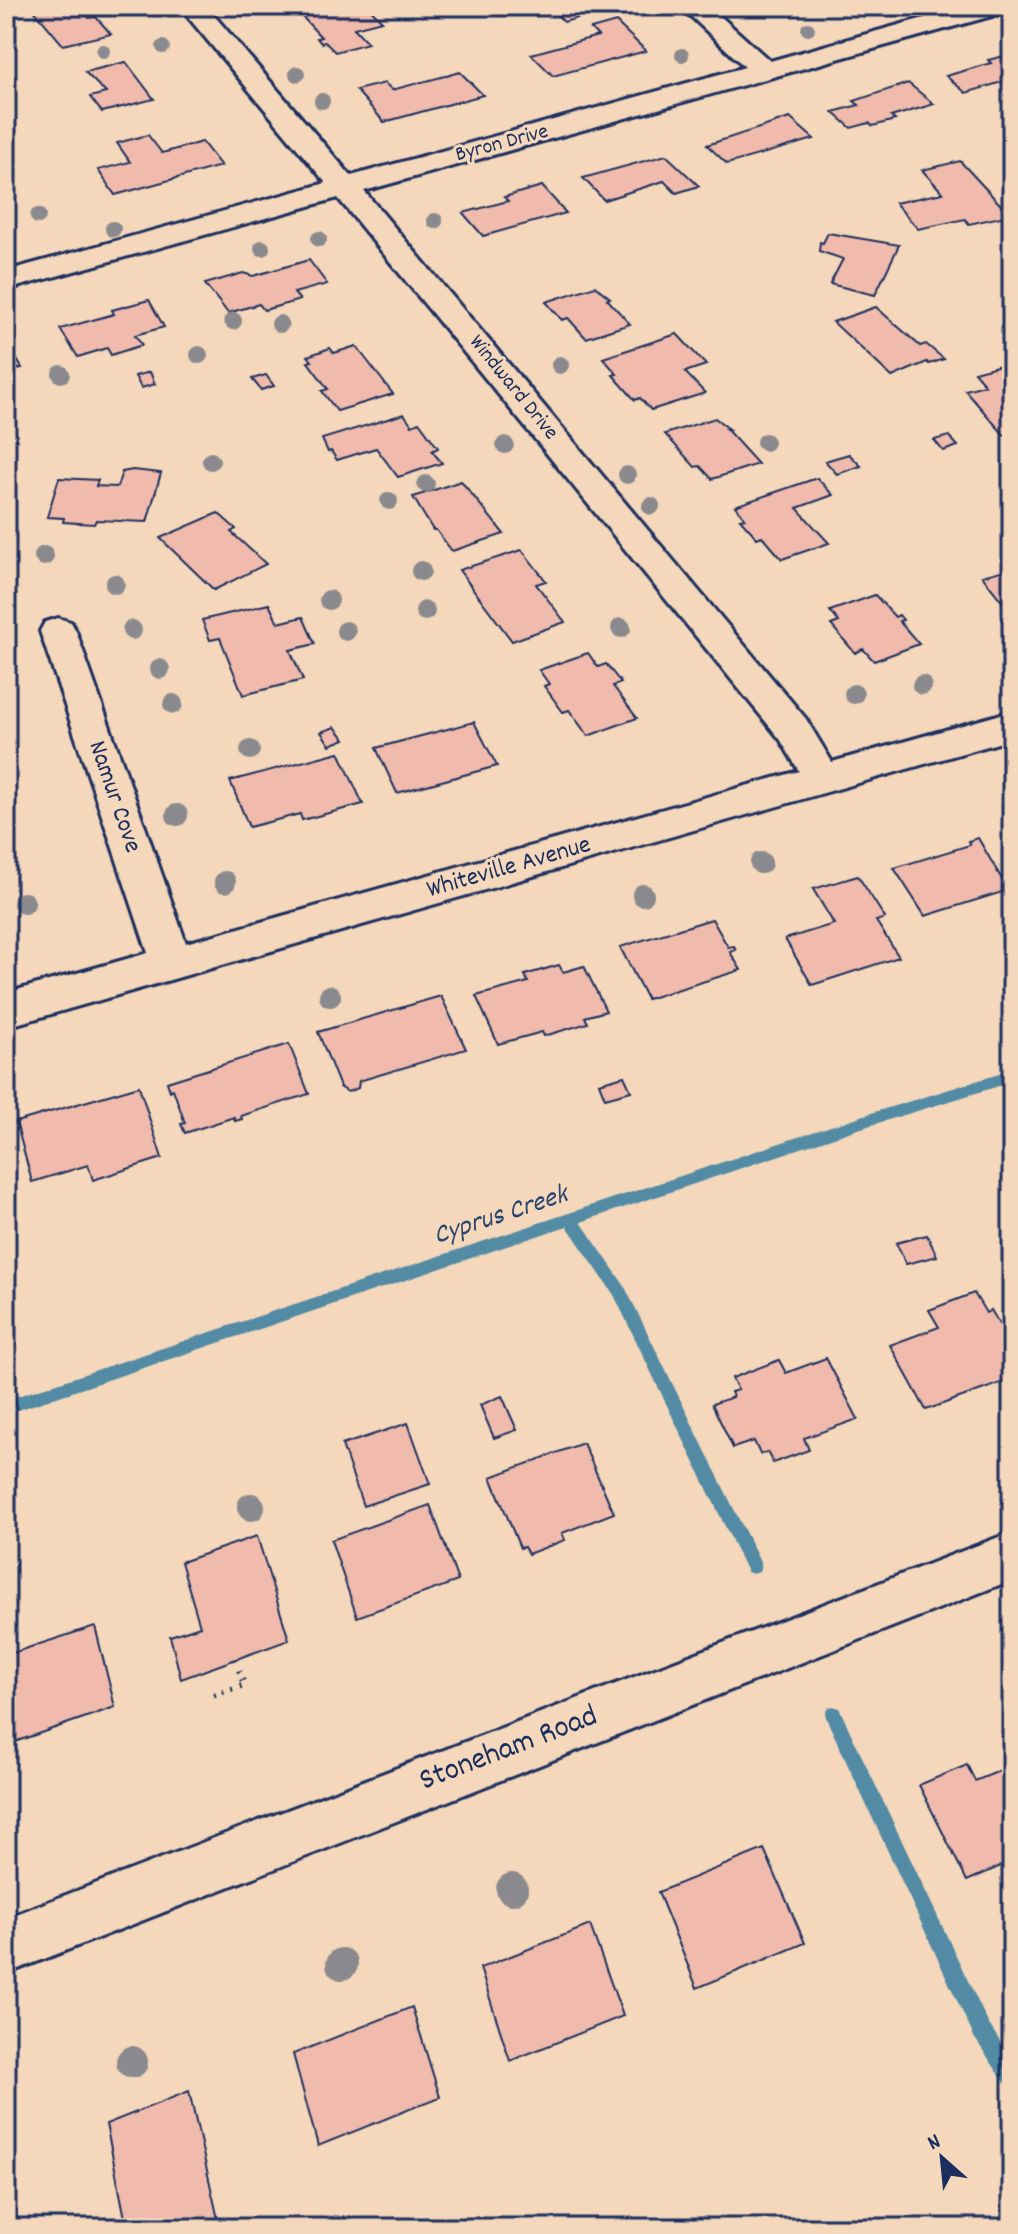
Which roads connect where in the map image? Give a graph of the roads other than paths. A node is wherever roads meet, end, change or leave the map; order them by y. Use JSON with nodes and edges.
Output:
{"nodes":[{"id":1,"x":192,"y":6,"type":"edge"},
{"id":2,"x":693,"y":6,"type":"edge"},
{"id":3,"x":997,"y":6,"type":"edge"},
{"id":4,"x":765,"y":71,"type":"junction"},
{"id":5,"x":342,"y":188,"type":"junction"},
{"id":6,"x":6,"y":281,"type":"edge"},
{"id":7,"x":58,"y":631,"type":"dead end"},
{"id":8,"x":1012,"y":725,"type":"edge"},
{"id":9,"x":823,"y":779,"type":"junction"},
{"id":10,"x":172,"y":963,"type":"junction"},
{"id":11,"x":6,"y":1010,"type":"edge"},
{"id":12,"x":1012,"y":1556,"type":"edge"},
{"id":13,"x":6,"y":1946,"type":"edge"}],
"edges":[{"from":1,"to":5,"type":"street","name":"Windward Drive"},
{"from":2,"to":4,"type":"street"},
{"from":3,"to":4,"type":"street","name":"Byron Drive"},
{"from":4,"to":5,"type":"street","name":"Byron Drive"},
{"from":5,"to":6,"type":"street","name":"Byron Drive"},
{"from":5,"to":9,"type":"street","name":"Windward Drive"},
{"from":7,"to":10,"type":"street","name":"Namur Cove"},
{"from":8,"to":9,"type":"street","name":"Whiteville Avenue"},
{"from":9,"to":10,"type":"street","name":"Whiteville Avenue"},
{"from":10,"to":11,"type":"street","name":"Whiteville Avenue"},
{"from":12,"to":13,"type":"street","name":"Stoneham Road"}]}
